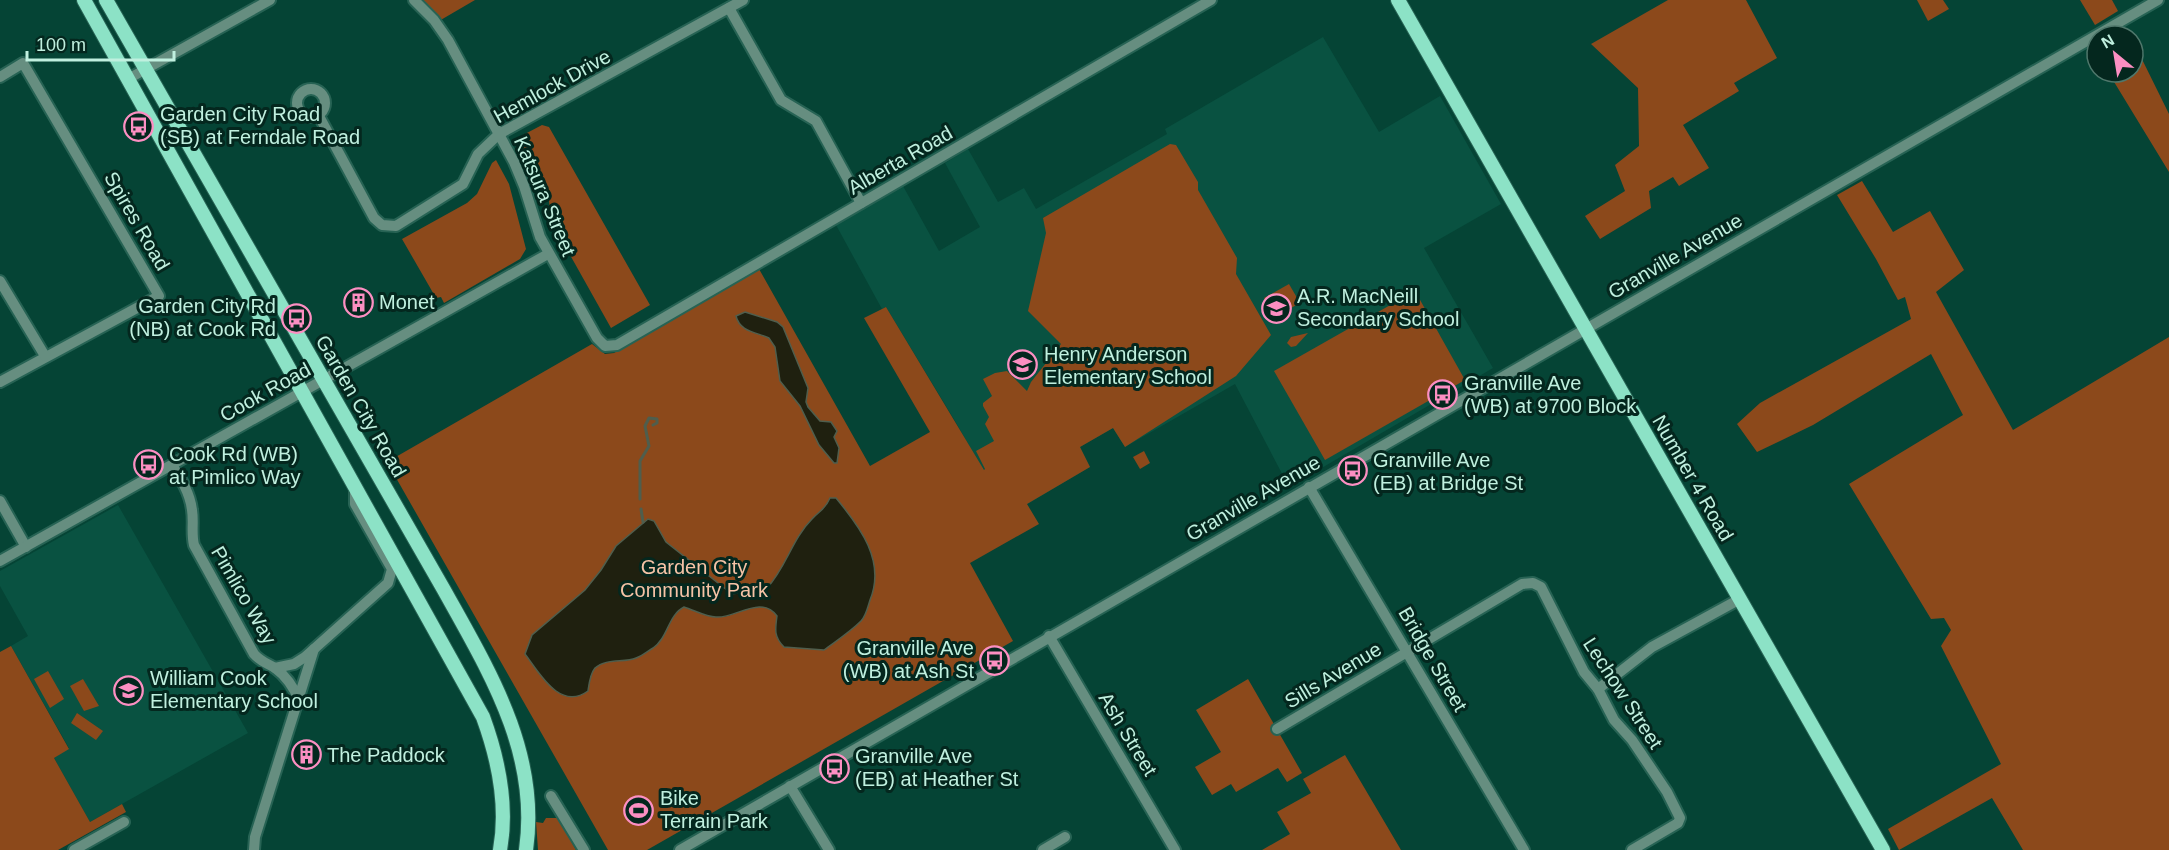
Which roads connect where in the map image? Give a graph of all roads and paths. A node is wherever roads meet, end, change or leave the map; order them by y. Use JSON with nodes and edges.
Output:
{"nodes":[{"id":1,"x":84,"y":0,"type":"edge"},
{"id":2,"x":106,"y":0,"type":"edge"},
{"id":3,"x":270,"y":0,"type":"edge"},
{"id":4,"x":414,"y":0,"type":"edge"},
{"id":5,"x":743,"y":0,"type":"edge"},
{"id":6,"x":1211,"y":0,"type":"edge"},
{"id":7,"x":1398,"y":0,"type":"edge"},
{"id":8,"x":2158,"y":0,"type":"edge"},
{"id":9,"x":729,"y":8,"type":"junction"},
{"id":10,"x":146,"y":70,"type":"junction"},
{"id":11,"x":0,"y":77,"type":"edge"},
{"id":12,"x":128,"y":79,"type":"junction"},
{"id":13,"x":319,"y":116,"type":"dead end"},
{"id":14,"x":499,"y":134,"type":"junction"},
{"id":15,"x":861,"y":203,"type":"junction"},
{"id":16,"x":548,"y":254,"type":"junction"},
{"id":17,"x":0,"y":280,"type":"edge"},
{"id":18,"x":1585,"y":328,"type":"junction"},
{"id":19,"x":605,"y":346,"type":"joint"},
{"id":20,"x":45,"y":356,"type":"junction"},
{"id":21,"x":323,"y":380,"type":"junction"},
{"id":22,"x":0,"y":382,"type":"edge"},
{"id":23,"x":302,"y":391,"type":"junction"},
{"id":24,"x":172,"y":465,"type":"junction"},
{"id":25,"x":1309,"y":487,"type":"junction"},
{"id":26,"x":355,"y":489,"type":"junction"},
{"id":27,"x":0,"y":501,"type":"edge"},
{"id":28,"x":26,"y":547,"type":"junction"},
{"id":29,"x":0,"y":561,"type":"edge"},
{"id":30,"x":1533,"y":583,"type":"joint"},
{"id":31,"x":1740,"y":599,"type":"junction"},
{"id":32,"x":1049,"y":636,"type":"junction"},
{"id":33,"x":314,"y":649,"type":"junction"},
{"id":34,"x":1408,"y":652,"type":"junction"},
{"id":35,"x":275,"y":668,"type":"junction"},
{"id":36,"x":1598,"y":689,"type":"junction"},
{"id":37,"x":299,"y":700,"type":"junction"},
{"id":38,"x":1277,"y":729,"type":"dead end"},
{"id":39,"x":790,"y":786,"type":"junction"},
{"id":40,"x":551,"y":796,"type":"dead end"},
{"id":41,"x":124,"y":822,"type":"dead end"},
{"id":42,"x":1065,"y":837,"type":"dead end"},
{"id":43,"x":528,"y":845,"type":"edge"},
{"id":44,"x":1880,"y":849,"type":"edge"},
{"id":45,"x":74,"y":850,"type":"edge"},
{"id":46,"x":254,"y":850,"type":"edge"},
{"id":47,"x":500,"y":850,"type":"edge"},
{"id":48,"x":584,"y":850,"type":"edge"},
{"id":49,"x":680,"y":850,"type":"edge"},
{"id":50,"x":829,"y":850,"type":"edge"},
{"id":51,"x":1043,"y":850,"type":"edge"},
{"id":52,"x":1175,"y":850,"type":"edge"},
{"id":53,"x":1524,"y":850,"type":"edge"},
{"id":54,"x":1632,"y":850,"type":"edge"}],
"edges":[{"from":1,"to":12,"type":"main road"},
{"from":2,"to":10,"type":"main road","name":"Garden City Road"},
{"from":3,"to":10,"type":"street"},
{"from":4,"to":14,"type":"street","name":"Katsura Street"},
{"from":5,"to":9,"type":"street","name":"Hemlock Drive"},
{"from":6,"to":15,"type":"street","name":"Alberta Road"},
{"from":7,"to":18,"type":"main road","name":"Number 4 Road"},
{"from":8,"to":18,"type":"street","name":"Granville Avenue"},
{"from":9,"to":14,"type":"street","name":"Hemlock Drive"},
{"from":9,"to":15,"type":"street"},
{"from":10,"to":12,"type":"street"},
{"from":10,"to":21,"type":"main road","name":"Garden City Road"},
{"from":11,"to":20,"type":"street","name":"Spires Road"},
{"from":12,"to":23,"type":"main road"},
{"from":13,"to":14,"type":"street","name":"Hemlock Drive"},
{"from":14,"to":16,"type":"street","name":"Katsura Street"},
{"from":15,"to":19,"type":"street","name":"Alberta Road"},
{"from":16,"to":19,"type":"street","name":"Katsura Street"},
{"from":16,"to":21,"type":"street","name":"Cook Road"},
{"from":17,"to":20,"type":"street"},
{"from":18,"to":25,"type":"street","name":"Granville Avenue"},
{"from":18,"to":31,"type":"main road","name":"Number 4 Road"},
{"from":20,"to":22,"type":"street","name":"Spires Road"},
{"from":21,"to":23,"type":"street","name":"Cook Road"},
{"from":21,"to":43,"type":"main road","name":"Garden City Road"},
{"from":23,"to":24,"type":"street","name":"Cook Road"},
{"from":23,"to":26,"type":"main road"},
{"from":24,"to":28,"type":"street","name":"Cook Road"},
{"from":24,"to":35,"type":"street","name":"Pimlico Way"},
{"from":25,"to":32,"type":"street","name":"Granville Avenue"},
{"from":25,"to":34,"type":"street","name":"Bridge Street"},
{"from":26,"to":33,"type":"street","name":"Pimlico Way"},
{"from":26,"to":47,"type":"main road"},
{"from":27,"to":28,"type":"street"},
{"from":28,"to":29,"type":"street","name":"Cook Road"},
{"from":30,"to":34,"type":"street","name":"Sills Avenue"},
{"from":30,"to":36,"type":"street","name":"Lechow Street"},
{"from":31,"to":36,"type":"street"},
{"from":31,"to":44,"type":"main road","name":"Number 4 Road"},
{"from":32,"to":39,"type":"street","name":"Granville Avenue"},
{"from":32,"to":52,"type":"street","name":"Ash Street"},
{"from":33,"to":35,"type":"street","name":"Pimlico Way"},
{"from":33,"to":37,"type":"street"},
{"from":34,"to":38,"type":"street","name":"Sills Avenue"},
{"from":34,"to":53,"type":"street","name":"Bridge Street"},
{"from":35,"to":37,"type":"street","name":"Pimlico Way"},
{"from":36,"to":54,"type":"street","name":"Lechow Street"},
{"from":37,"to":46,"type":"street"},
{"from":39,"to":49,"type":"street","name":"Granville Avenue"},
{"from":39,"to":50,"type":"street"},
{"from":40,"to":48,"type":"street"},
{"from":41,"to":45,"type":"street"},
{"from":42,"to":51,"type":"street"}]}
